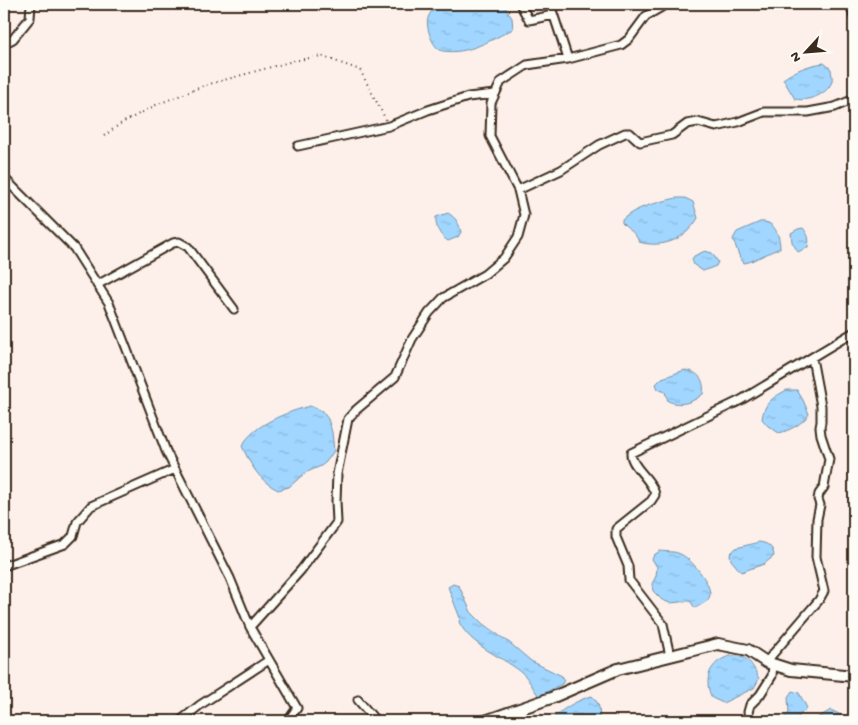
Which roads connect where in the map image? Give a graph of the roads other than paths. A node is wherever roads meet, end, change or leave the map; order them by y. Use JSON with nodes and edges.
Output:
{"nodes":[{"id":1,"x":31,"y":4,"type":"edge"},
{"id":2,"x":520,"y":4,"type":"edge"},
{"id":3,"x":550,"y":4,"type":"edge"},
{"id":4,"x":667,"y":4,"type":"edge"},
{"id":5,"x":850,"y":4,"type":"edge"},
{"id":6,"x":553,"y":15,"type":"junction"},
{"id":7,"x":854,"y":17,"type":"edge"},
{"id":8,"x":4,"y":44,"type":"edge"},
{"id":9,"x":568,"y":59,"type":"junction"},
{"id":10,"x":495,"y":94,"type":"junction"},
{"id":11,"x":854,"y":99,"type":"edge"},
{"id":12,"x":298,"y":146,"type":"dead end"},
{"id":13,"x":4,"y":178,"type":"edge"},
{"id":14,"x":518,"y":190,"type":"junction"},
{"id":15,"x":97,"y":285,"type":"junction"},
{"id":16,"x":234,"y":309,"type":"dead end"},
{"id":17,"x":854,"y":332,"type":"edge"},
{"id":18,"x":812,"y":358,"type":"junction"},
{"id":19,"x":175,"y":469,"type":"junction"},
{"id":20,"x":4,"y":566,"type":"edge"},
{"id":21,"x":250,"y":627,"type":"junction"},
{"id":22,"x":670,"y":656,"type":"junction"},
{"id":23,"x":269,"y":660,"type":"junction"},
{"id":24,"x":769,"y":663,"type":"junction"},
{"id":25,"x":854,"y":676,"type":"edge"},
{"id":26,"x":358,"y":700,"type":"dead end"},
{"id":27,"x":180,"y":721,"type":"edge"},
{"id":28,"x":288,"y":721,"type":"edge"},
{"id":29,"x":376,"y":721,"type":"edge"},
{"id":30,"x":485,"y":721,"type":"edge"},
{"id":31,"x":751,"y":721,"type":"edge"}],
"edges":[{"from":1,"to":8,"type":"street"},
{"from":2,"to":6,"type":"street"},
{"from":3,"to":6,"type":"street"},
{"from":4,"to":9,"type":"street"},
{"from":5,"to":7,"type":"street"},
{"from":6,"to":9,"type":"street"},
{"from":9,"to":10,"type":"street"},
{"from":10,"to":12,"type":"street"},
{"from":10,"to":14,"type":"street"},
{"from":11,"to":14,"type":"street"},
{"from":13,"to":15,"type":"street"},
{"from":14,"to":21,"type":"street"},
{"from":15,"to":16,"type":"street"},
{"from":15,"to":19,"type":"street"},
{"from":17,"to":18,"type":"street"},
{"from":18,"to":22,"type":"street"},
{"from":18,"to":24,"type":"street"},
{"from":19,"to":20,"type":"street"},
{"from":19,"to":21,"type":"street"},
{"from":21,"to":23,"type":"street"},
{"from":22,"to":24,"type":"main road"},
{"from":22,"to":30,"type":"main road"},
{"from":23,"to":27,"type":"street"},
{"from":23,"to":28,"type":"street"},
{"from":24,"to":25,"type":"main road"},
{"from":24,"to":31,"type":"street"},
{"from":26,"to":29,"type":"street"}]}
